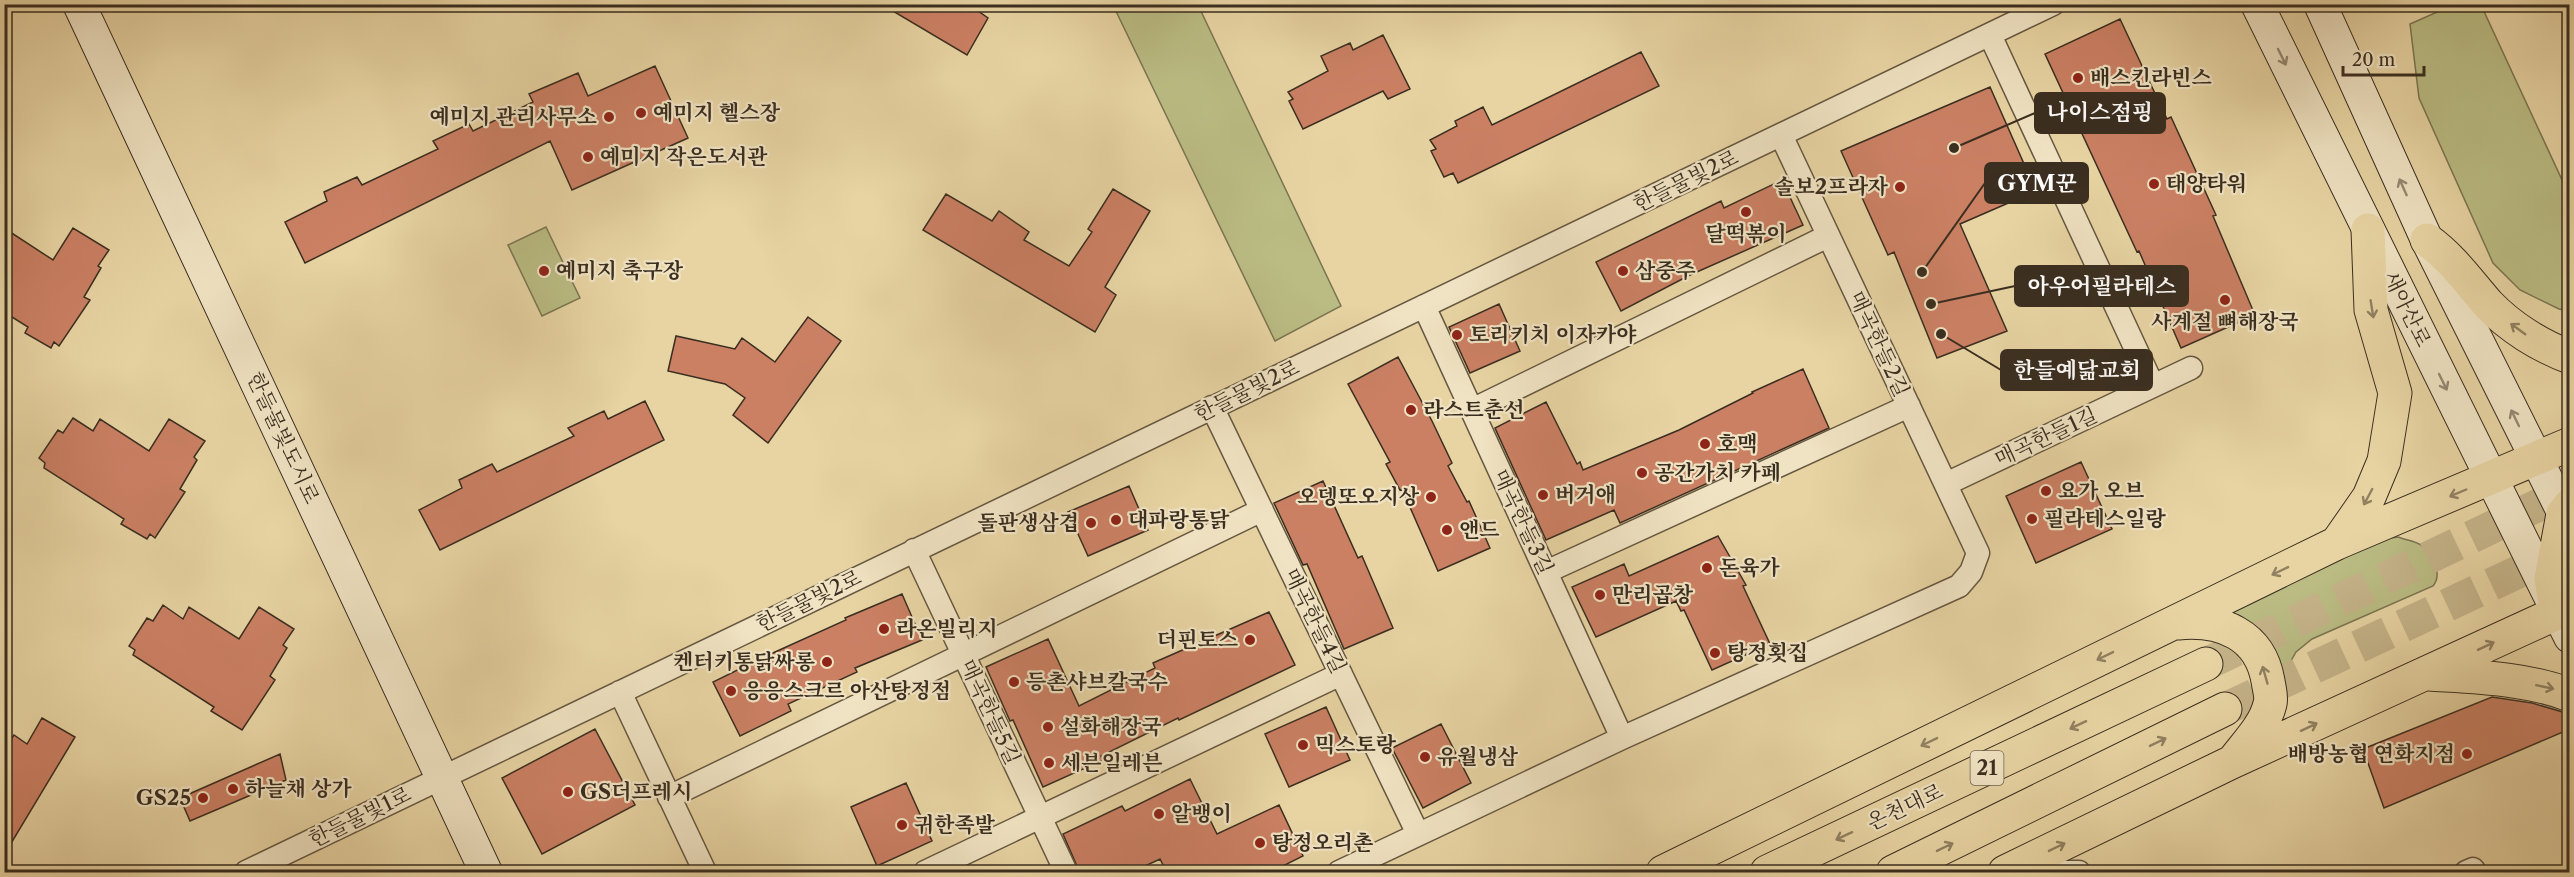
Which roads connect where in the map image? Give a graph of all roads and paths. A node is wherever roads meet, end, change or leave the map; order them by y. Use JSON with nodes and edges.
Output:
{"nodes":[{"id":1,"x":79,"y":4,"type":"edge"},
{"id":2,"x":2053,"y":4,"type":"edge"},
{"id":3,"x":2256,"y":4,"type":"edge"},
{"id":4,"x":2320,"y":4,"type":"edge"},
{"id":5,"x":1990,"y":35,"type":"junction"},
{"id":6,"x":1781,"y":135,"type":"junction"},
{"id":7,"x":2368,"y":230,"type":"junction"},
{"id":8,"x":1828,"y":236,"type":"junction"},
{"id":9,"x":2427,"y":240,"type":"junction"},
{"id":10,"x":1424,"y":306,"type":"junction"},
{"id":11,"x":2570,"y":357,"type":"edge"},
{"id":12,"x":2192,"y":368,"type":"dead end"},
{"id":13,"x":2153,"y":386,"type":"junction"},
{"id":14,"x":1909,"y":406,"type":"junction"},
{"id":15,"x":1212,"y":407,"type":"junction"},
{"id":16,"x":1472,"y":410,"type":"junction"},
{"id":17,"x":2570,"y":444,"type":"edge"},
{"id":18,"x":2536,"y":459,"type":"junction"},
{"id":19,"x":2491,"y":479,"type":"junction"},
{"id":20,"x":1946,"y":484,"type":"junction"},
{"id":21,"x":1262,"y":510,"type":"junction"},
{"id":22,"x":2567,"y":515,"type":"edge"},
{"id":23,"x":2337,"y":543,"type":"junction"},
{"id":24,"x":914,"y":550,"type":"junction"},
{"id":25,"x":1546,"y":573,"type":"junction"},
{"id":26,"x":2565,"y":619,"type":"edge"},
{"id":27,"x":2170,"y":624,"type":"junction"},
{"id":28,"x":963,"y":654,"type":"junction"},
{"id":29,"x":2206,"y":664,"type":"tunnel mouth"},
{"id":30,"x":1341,"y":674,"type":"junction"},
{"id":31,"x":2424,"y":674,"type":"junction"},
{"id":32,"x":620,"y":692,"type":"junction"},
{"id":33,"x":2570,"y":695,"type":"edge"},
{"id":34,"x":2225,"y":709,"type":"tunnel mouth"},
{"id":35,"x":1622,"y":738,"type":"junction"},
{"id":36,"x":2232,"y":762,"type":"junction"},
{"id":37,"x":442,"y":777,"type":"junction"},
{"id":38,"x":669,"y":797,"type":"junction"},
{"id":39,"x":1040,"y":818,"type":"junction"},
{"id":40,"x":1418,"y":834,"type":"junction"},
{"id":41,"x":246,"y":873,"type":"edge"},
{"id":42,"x":486,"y":873,"type":"edge"},
{"id":43,"x":705,"y":873,"type":"edge"},
{"id":44,"x":925,"y":873,"type":"edge"},
{"id":45,"x":1066,"y":873,"type":"edge"},
{"id":46,"x":1339,"y":873,"type":"edge"},
{"id":47,"x":1663,"y":873,"type":"edge"},
{"id":48,"x":1767,"y":873,"type":"edge"},
{"id":49,"x":1893,"y":873,"type":"edge"},
{"id":50,"x":2005,"y":873,"type":"edge"},
{"id":51,"x":2466,"y":873,"type":"edge"},
{"id":52,"x":2475,"y":873,"type":"edge"}],
"edges":[{"from":1,"to":37,"type":"main road","name":"한들물빛도시로"},
{"from":2,"to":5,"type":"street","name":"한들물빛2로"},
{"from":3,"to":7,"type":"main road","name":"새아산로","one_way":true},
{"from":9,"to":4,"type":"main road","one_way":true},
{"from":5,"to":6,"type":"street","name":"한들물빛2로"},
{"from":5,"to":13,"type":"street"},
{"from":6,"to":8,"type":"street","name":"매곡한들2길"},
{"from":6,"to":10,"type":"street","name":"한들물빛2로"},
{"from":7,"to":19,"type":"main road","name":"새아산로","one_way":true},
{"from":7,"to":23,"type":"highway","one_way":true},
{"from":8,"to":14,"type":"street","name":"매곡한들2길"},
{"from":8,"to":16,"type":"street"},
{"from":11,"to":9,"type":"highway","one_way":true},
{"from":18,"to":9,"type":"main road","one_way":true},
{"from":10,"to":15,"type":"street","name":"한들물빛2로"},
{"from":10,"to":16,"type":"street","name":"매곡한들3길"},
{"from":12,"to":13,"type":"street","name":"매곡한들1길"},
{"from":13,"to":20,"type":"street","name":"매곡한들1길"},
{"from":14,"to":20,"type":"street","name":"매곡한들2길"},
{"from":14,"to":25,"type":"street"},
{"from":15,"to":21,"type":"street","name":"매곡한들4길"},
{"from":15,"to":24,"type":"street","name":"한들물빛2로"},
{"from":16,"to":25,"type":"street","name":"매곡한들3길"},
{"from":17,"to":18,"type":"highway"},
{"from":18,"to":19,"type":"highway"},
{"from":18,"to":22,"type":"main road"},
{"from":19,"to":23,"type":"highway","one_way":true},
{"from":19,"to":26,"type":"main road","name":"새아산로"},
{"from":20,"to":35,"type":"street","name":"매곡한들2길"},
{"from":21,"to":28,"type":"street"},
{"from":21,"to":30,"type":"street","name":"매곡한들4길"},
{"from":22,"to":26,"type":"highway"},
{"from":23,"to":27,"type":"highway","one_way":true},
{"from":24,"to":28,"type":"street","name":"매곡한들5길"},
{"from":24,"to":32,"type":"street","name":"한들물빛2로"},
{"from":25,"to":35,"type":"street","name":"매곡한들3길"},
{"from":31,"to":26,"type":"highway","one_way":true},
{"from":36,"to":27,"type":"highway","one_way":true},
{"from":27,"to":47,"type":"highway","one_way":true},
{"from":28,"to":38,"type":"street"},
{"from":28,"to":39,"type":"street","name":"매곡한들5길"},
{"from":29,"to":48,"type":"highway","name":"온천대로","number":"21","one_way":true},
{"from":30,"to":39,"type":"street"},
{"from":30,"to":40,"type":"street","name":"매곡한들4길"},
{"from":31,"to":33,"type":"highway","one_way":true},
{"from":36,"to":31,"type":"highway","one_way":true},
{"from":32,"to":37,"type":"street","name":"한들물빛2로"},
{"from":32,"to":38,"type":"street"},
{"from":49,"to":34,"type":"highway","number":"21","one_way":true},
{"from":35,"to":40,"type":"street"},
{"from":50,"to":36,"type":"highway","one_way":true},
{"from":37,"to":41,"type":"street","name":"한들물빛1로"},
{"from":37,"to":42,"type":"main road","name":"한들물빛도시로"},
{"from":38,"to":43,"type":"street"},
{"from":39,"to":44,"type":"street"},
{"from":39,"to":45,"type":"street","name":"매곡한들5길"},
{"from":40,"to":46,"type":"street"},
{"from":51,"to":52,"type":"street"}]}
